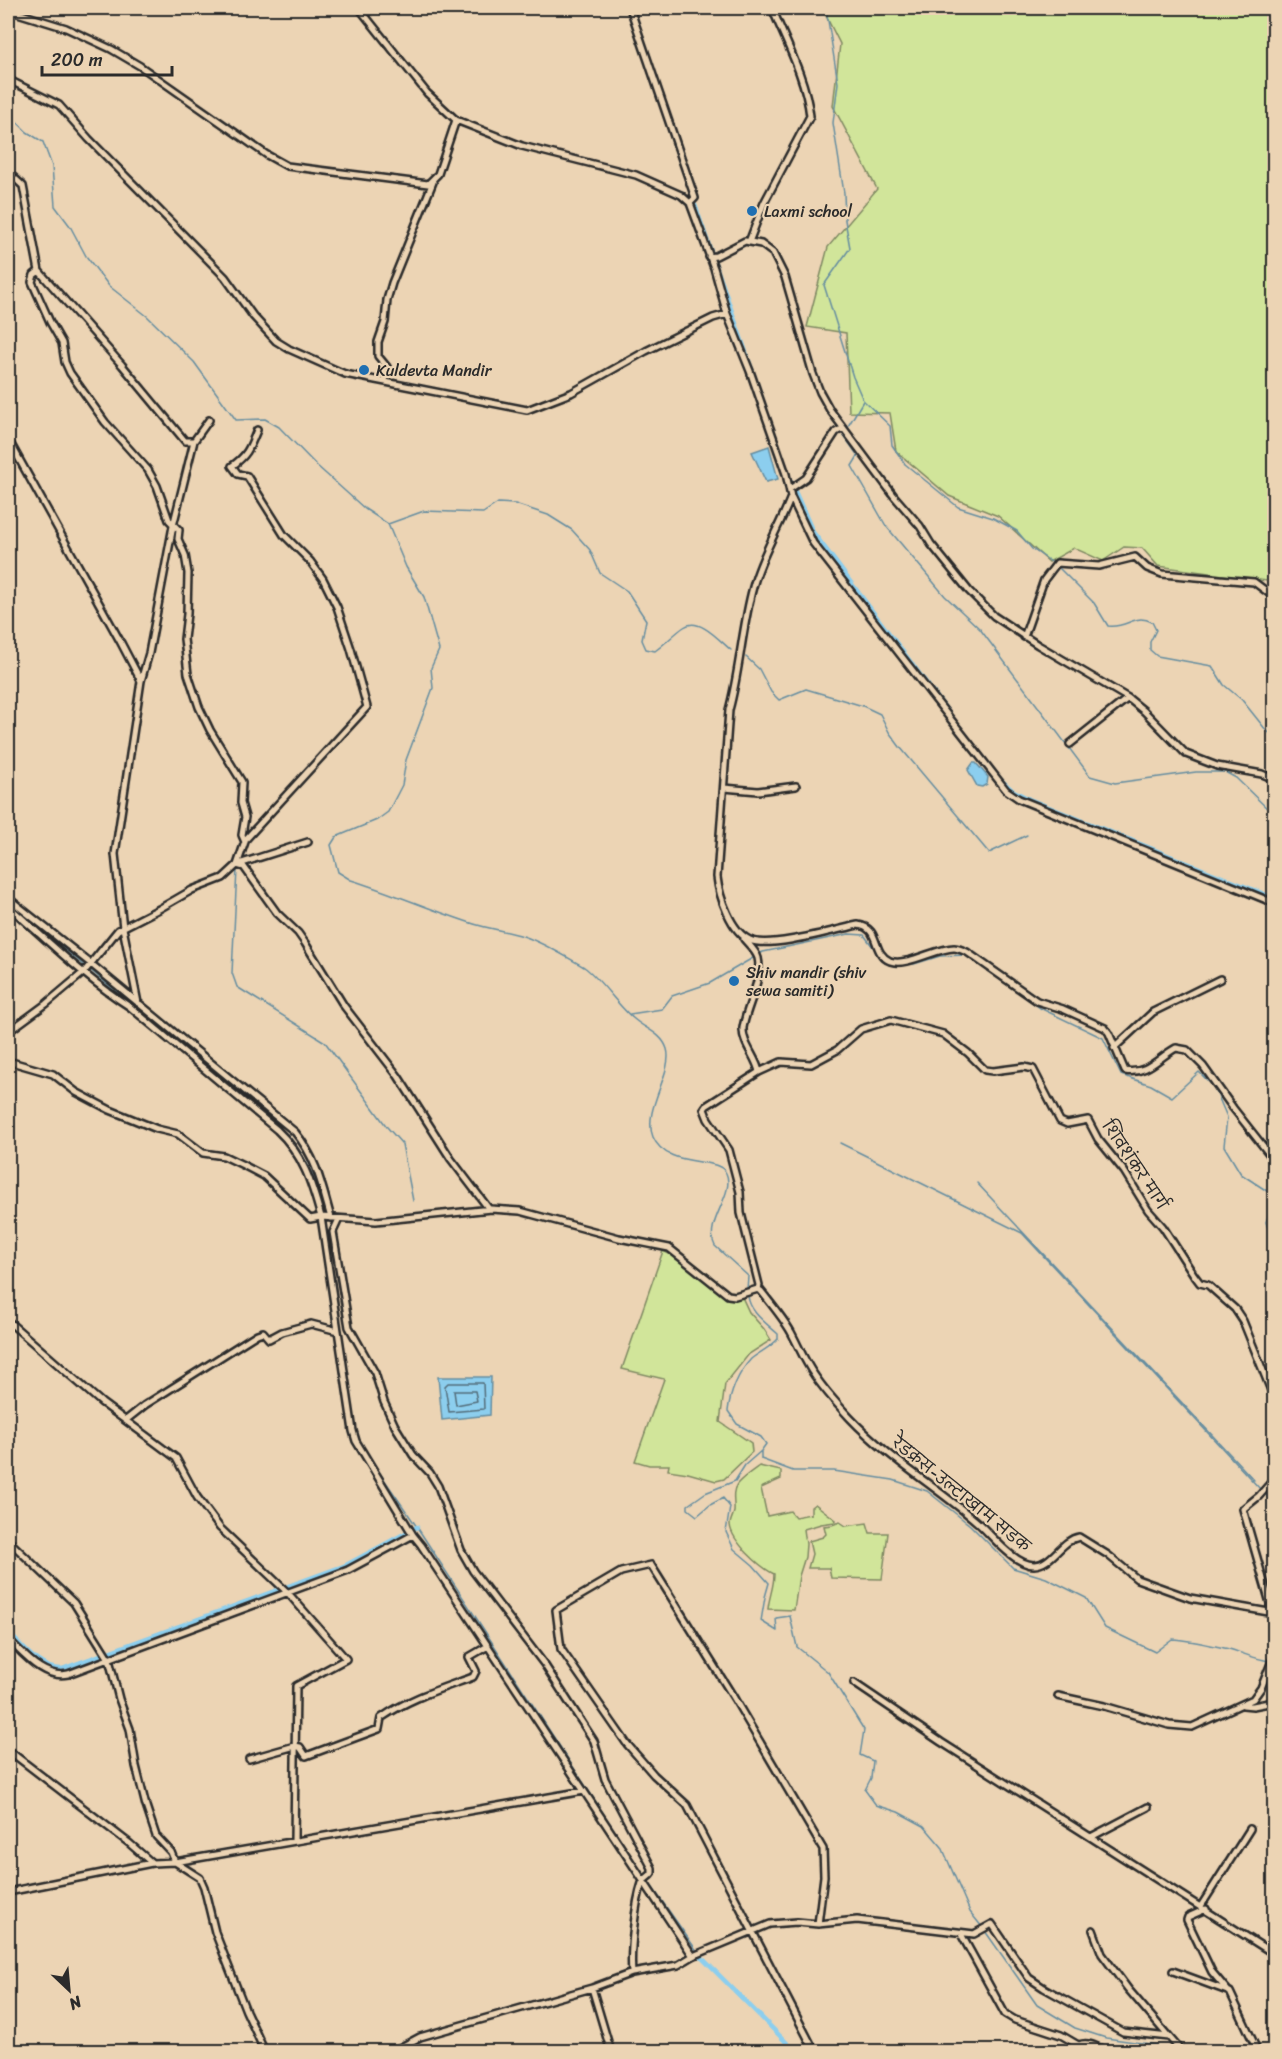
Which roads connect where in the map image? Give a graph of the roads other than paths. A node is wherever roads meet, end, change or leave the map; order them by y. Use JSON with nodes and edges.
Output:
{"nodes":[{"id":1,"x":359,"y":8,"type":"edge"},
{"id":2,"x":630,"y":8,"type":"edge"},
{"id":3,"x":772,"y":8,"type":"edge"},
{"id":4,"x":8,"y":10,"type":"edge"},
{"id":5,"x":8,"y":77,"type":"edge"},
{"id":6,"x":456,"y":120,"type":"junction"},
{"id":7,"x":8,"y":172,"type":"edge"},
{"id":8,"x":434,"y":181,"type":"junction"},
{"id":9,"x":690,"y":203,"type":"junction"},
{"id":10,"x":749,"y":242,"type":"junction"},
{"id":11,"x":712,"y":256,"type":"junction"},
{"id":12,"x":39,"y":271,"type":"junction"},
{"id":13,"x":727,"y":314,"type":"junction"},
{"id":14,"x":385,"y":382,"type":"junction"},
{"id":15,"x":208,"y":420,"type":"dead end"},
{"id":16,"x":843,"y":428,"type":"junction"},
{"id":17,"x":257,"y":430,"type":"dead end"},
{"id":18,"x":8,"y":439,"type":"edge"},
{"id":19,"x":194,"y":441,"type":"junction"},
{"id":20,"x":790,"y":489,"type":"junction"},
{"id":21,"x":791,"y":497,"type":"junction"},
{"id":22,"x":174,"y":526,"type":"junction"},
{"id":23,"x":1275,"y":597,"type":"edge"},
{"id":24,"x":1024,"y":637,"type":"junction"},
{"id":25,"x":141,"y":681,"type":"junction"},
{"id":26,"x":1128,"y":698,"type":"junction"},
{"id":27,"x":1070,"y":744,"type":"dead end"},
{"id":28,"x":1275,"y":779,"type":"edge"},
{"id":29,"x":796,"y":786,"type":"dead end"},
{"id":30,"x":724,"y":788,"type":"junction"},
{"id":31,"x":245,"y":842,"type":"junction"},
{"id":32,"x":308,"y":842,"type":"dead end"},
{"id":33,"x":237,"y":864,"type":"junction"},
{"id":34,"x":8,"y":898,"type":"edge"},
{"id":35,"x":1275,"y":903,"type":"edge"},
{"id":36,"x":8,"y":906,"type":"edge"},
{"id":37,"x":123,"y":928,"type":"junction"},
{"id":38,"x":741,"y":935,"type":"junction"},
{"id":39,"x":90,"y":964,"type":"junction"},
{"id":40,"x":84,"y":972,"type":"junction"},
{"id":41,"x":1220,"y":979,"type":"dead end"},
{"id":42,"x":138,"y":1003,"type":"junction"},
{"id":43,"x":8,"y":1032,"type":"edge"},
{"id":44,"x":1114,"y":1048,"type":"junction"},
{"id":45,"x":8,"y":1061,"type":"edge"},
{"id":46,"x":759,"y":1072,"type":"junction"},
{"id":47,"x":1275,"y":1160,"type":"edge"},
{"id":48,"x":489,"y":1209,"type":"junction"},
{"id":49,"x":325,"y":1218,"type":"junction"},
{"id":50,"x":339,"y":1219,"type":"junction"},
{"id":51,"x":755,"y":1289,"type":"junction"},
{"id":52,"x":8,"y":1321,"type":"edge"},
{"id":53,"x":338,"y":1331,"type":"junction"},
{"id":54,"x":1275,"y":1398,"type":"edge"},
{"id":55,"x":126,"y":1420,"type":"junction"},
{"id":56,"x":1275,"y":1479,"type":"edge"},
{"id":57,"x":413,"y":1535,"type":"junction"},
{"id":58,"x":8,"y":1540,"type":"edge"},
{"id":59,"x":288,"y":1593,"type":"junction"},
{"id":60,"x":1272,"y":1613,"type":"edge"},
{"id":61,"x":8,"y":1639,"type":"edge"},
{"id":62,"x":488,"y":1646,"type":"junction"},
{"id":63,"x":109,"y":1659,"type":"junction"},
{"id":64,"x":1272,"y":1661,"type":"edge"},
{"id":65,"x":854,"y":1683,"type":"dead end"},
{"id":66,"x":1058,"y":1696,"type":"dead end"},
{"id":67,"x":1275,"y":1702,"type":"edge"},
{"id":68,"x":1243,"y":1705,"type":"junction"},
{"id":69,"x":295,"y":1746,"type":"junction"},
{"id":70,"x":8,"y":1750,"type":"edge"},
{"id":71,"x":249,"y":1759,"type":"dead end"},
{"id":72,"x":584,"y":1791,"type":"junction"},
{"id":73,"x":1148,"y":1807,"type":"dead end"},
{"id":74,"x":1250,"y":1828,"type":"dead end"},
{"id":75,"x":1091,"y":1837,"type":"junction"},
{"id":76,"x":294,"y":1841,"type":"junction"},
{"id":77,"x":175,"y":1862,"type":"junction"},
{"id":78,"x":152,"y":1863,"type":"junction"},
{"id":79,"x":645,"y":1879,"type":"junction"},
{"id":80,"x":8,"y":1892,"type":"edge"},
{"id":81,"x":1203,"y":1908,"type":"junction"},
{"id":82,"x":819,"y":1924,"type":"junction"},
{"id":83,"x":1093,"y":1930,"type":"dead end"},
{"id":84,"x":752,"y":1931,"type":"junction"},
{"id":85,"x":961,"y":1934,"type":"junction"},
{"id":86,"x":697,"y":1954,"type":"junction"},
{"id":87,"x":1275,"y":1954,"type":"edge"},
{"id":88,"x":1173,"y":1971,"type":"dead end"},
{"id":89,"x":632,"y":1973,"type":"junction"},
{"id":90,"x":592,"y":1988,"type":"junction"},
{"id":91,"x":1230,"y":1992,"type":"junction"},
{"id":92,"x":1169,"y":2037,"type":"junction"},
{"id":93,"x":1079,"y":2045,"type":"junction"},
{"id":94,"x":265,"y":2052,"type":"edge"},
{"id":95,"x":392,"y":2052,"type":"edge"},
{"id":96,"x":611,"y":2052,"type":"edge"},
{"id":97,"x":815,"y":2052,"type":"edge"},
{"id":98,"x":1090,"y":2052,"type":"edge"},
{"id":99,"x":1108,"y":2052,"type":"edge"},
{"id":100,"x":1182,"y":2052,"type":"edge"},
{"id":101,"x":1258,"y":2052,"type":"edge"}],
"edges":[{"from":1,"to":6,"type":"street"},
{"from":2,"to":9,"type":"street"},
{"from":3,"to":10,"type":"street"},
{"from":4,"to":8,"type":"street"},
{"from":5,"to":14,"type":"street"},
{"from":6,"to":8,"type":"street"},
{"from":6,"to":9,"type":"street"},
{"from":7,"to":12,"type":"street"},
{"from":8,"to":14,"type":"street"},
{"from":9,"to":11,"type":"street"},
{"from":10,"to":11,"type":"street"},
{"from":10,"to":16,"type":"street"},
{"from":11,"to":13,"type":"street"},
{"from":12,"to":19,"type":"street"},
{"from":12,"to":22,"type":"street"},
{"from":13,"to":14,"type":"street"},
{"from":13,"to":20,"type":"street"},
{"from":15,"to":19,"type":"street"},
{"from":16,"to":20,"type":"street"},
{"from":16,"to":24,"type":"street"},
{"from":17,"to":31,"type":"street"},
{"from":18,"to":25,"type":"street"},
{"from":19,"to":22,"type":"street"},
{"from":20,"to":21,"type":"street"},
{"from":21,"to":30,"type":"street"},
{"from":21,"to":35,"type":"street"},
{"from":22,"to":25,"type":"street"},
{"from":22,"to":31,"type":"street"},
{"from":23,"to":24,"type":"street"},
{"from":24,"to":26,"type":"street"},
{"from":25,"to":37,"type":"street"},
{"from":26,"to":27,"type":"street"},
{"from":26,"to":28,"type":"street"},
{"from":29,"to":30,"type":"street"},
{"from":30,"to":38,"type":"street"},
{"from":31,"to":33,"type":"street"},
{"from":32,"to":33,"type":"street"},
{"from":33,"to":37,"type":"street"},
{"from":33,"to":48,"type":"street"},
{"from":34,"to":39,"type":"street"},
{"from":36,"to":40,"type":"street"},
{"from":37,"to":39,"type":"street"},
{"from":37,"to":42,"type":"street"},
{"from":38,"to":44,"type":"street"},
{"from":38,"to":46,"type":"street"},
{"from":39,"to":40,"type":"street"},
{"from":39,"to":42,"type":"street"},
{"from":40,"to":43,"type":"street"},
{"from":40,"to":49,"type":"street"},
{"from":41,"to":44,"type":"street"},
{"from":42,"to":49,"type":"street"},
{"from":44,"to":47,"type":"street"},
{"from":45,"to":49,"type":"street"},
{"from":46,"to":51,"type":"street"},
{"from":46,"to":54,"type":"street","name":"शिवशंकर मार्ग"},
{"from":48,"to":50,"type":"street"},
{"from":48,"to":51,"type":"street"},
{"from":49,"to":50,"type":"street"},
{"from":49,"to":53,"type":"street"},
{"from":50,"to":79,"type":"street"},
{"from":51,"to":60,"type":"street","name":"रेडक्रस-उल्टाखाम सडक"},
{"from":52,"to":55,"type":"street"},
{"from":53,"to":55,"type":"street"},
{"from":53,"to":57,"type":"street"},
{"from":55,"to":59,"type":"street"},
{"from":56,"to":60,"type":"street"},
{"from":57,"to":59,"type":"street"},
{"from":57,"to":62,"type":"street"},
{"from":58,"to":63,"type":"street"},
{"from":59,"to":63,"type":"street"},
{"from":59,"to":69,"type":"street"},
{"from":61,"to":63,"type":"street"},
{"from":62,"to":69,"type":"street"},
{"from":62,"to":72,"type":"street"},
{"from":63,"to":77,"type":"street"},
{"from":64,"to":68,"type":"street"},
{"from":65,"to":75,"type":"street"},
{"from":66,"to":68,"type":"street"},
{"from":67,"to":68,"type":"street"},
{"from":69,"to":71,"type":"street"},
{"from":69,"to":76,"type":"street"},
{"from":70,"to":78,"type":"street"},
{"from":72,"to":76,"type":"street"},
{"from":72,"to":79,"type":"street"},
{"from":73,"to":75,"type":"street"},
{"from":74,"to":81,"type":"street"},
{"from":75,"to":81,"type":"street"},
{"from":76,"to":77,"type":"street"},
{"from":77,"to":78,"type":"street"},
{"from":77,"to":94,"type":"street"},
{"from":78,"to":80,"type":"street"},
{"from":79,"to":86,"type":"street"},
{"from":79,"to":89,"type":"street"},
{"from":81,"to":87,"type":"street"},
{"from":81,"to":91,"type":"street"},
{"from":82,"to":84,"type":"street"},
{"from":82,"to":84,"type":"street"},
{"from":82,"to":85,"type":"street"},
{"from":83,"to":92,"type":"street"},
{"from":84,"to":86,"type":"street"},
{"from":84,"to":97,"type":"street"},
{"from":85,"to":92,"type":"street"},
{"from":85,"to":93,"type":"street"},
{"from":86,"to":89,"type":"street"},
{"from":88,"to":91,"type":"street"},
{"from":89,"to":90,"type":"street"},
{"from":90,"to":95,"type":"street"},
{"from":90,"to":96,"type":"street"},
{"from":91,"to":101,"type":"street"},
{"from":92,"to":100,"type":"street"},
{"from":93,"to":98,"type":"street"},
{"from":93,"to":99,"type":"street"}]}
